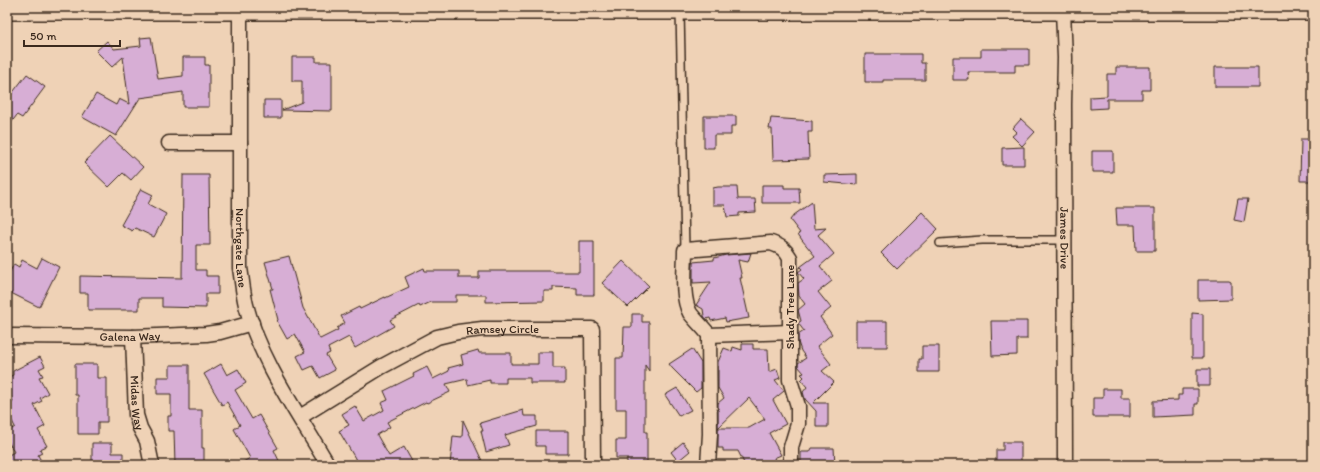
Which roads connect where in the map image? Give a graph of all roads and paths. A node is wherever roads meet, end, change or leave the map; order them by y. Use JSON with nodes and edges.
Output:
{"nodes":[{"id":1,"x":240,"y":9,"type":"edge"},
{"id":2,"x":844,"y":9,"type":"edge"},
{"id":3,"x":7,"y":11,"type":"edge"},
{"id":4,"x":680,"y":11,"type":"junction"},
{"id":5,"x":1063,"y":11,"type":"junction"},
{"id":6,"x":1313,"y":11,"type":"edge"},
{"id":7,"x":169,"y":143,"type":"dead end"},
{"id":8,"x":240,"y":143,"type":"junction"},
{"id":9,"x":1064,"y":240,"type":"junction"},
{"id":10,"x":940,"y":242,"type":"dead end"},
{"id":11,"x":685,"y":250,"type":"junction"},
{"id":12,"x":252,"y":323,"type":"junction"},
{"id":13,"x":790,"y":332,"type":"junction"},
{"id":14,"x":709,"y":335,"type":"junction"},
{"id":15,"x":7,"y":336,"type":"edge"},
{"id":16,"x":133,"y":337,"type":"junction"},
{"id":17,"x":300,"y":417,"type":"junction"},
{"id":18,"x":152,"y":465,"type":"edge"},
{"id":19,"x":328,"y":465,"type":"edge"},
{"id":20,"x":593,"y":465,"type":"edge"},
{"id":21,"x":708,"y":465,"type":"edge"},
{"id":22,"x":791,"y":465,"type":"edge"},
{"id":23,"x":1065,"y":465,"type":"edge"}],
"edges":[{"from":1,"to":3,"type":"street"},
{"from":1,"to":4,"type":"street"},
{"from":1,"to":8,"type":"street","name":"Northgate Lane"},
{"from":2,"to":4,"type":"street"},
{"from":2,"to":5,"type":"street"},
{"from":4,"to":11,"type":"lane"},
{"from":5,"to":6,"type":"street"},
{"from":5,"to":9,"type":"street","name":"James Drive"},
{"from":7,"to":8,"type":"street"},
{"from":8,"to":12,"type":"street","name":"Northgate Lane"},
{"from":9,"to":10,"type":"lane"},
{"from":9,"to":23,"type":"street","name":"James Drive"},
{"from":11,"to":13,"type":"street","name":"Shady Tree Lane"},
{"from":11,"to":14,"type":"street"},
{"from":12,"to":16,"type":"street","name":"Galena Way"},
{"from":12,"to":17,"type":"street","name":"Northgate Lane"},
{"from":13,"to":14,"type":"street"},
{"from":13,"to":22,"type":"street","name":"Shady Tree Lane"},
{"from":14,"to":21,"type":"street"},
{"from":15,"to":16,"type":"street","name":"Galena Way"},
{"from":16,"to":18,"type":"street","name":"Midas Way"},
{"from":17,"to":19,"type":"street","name":"Northgate Lane"},
{"from":17,"to":20,"type":"street","name":"Ramsey Circle"}]}
